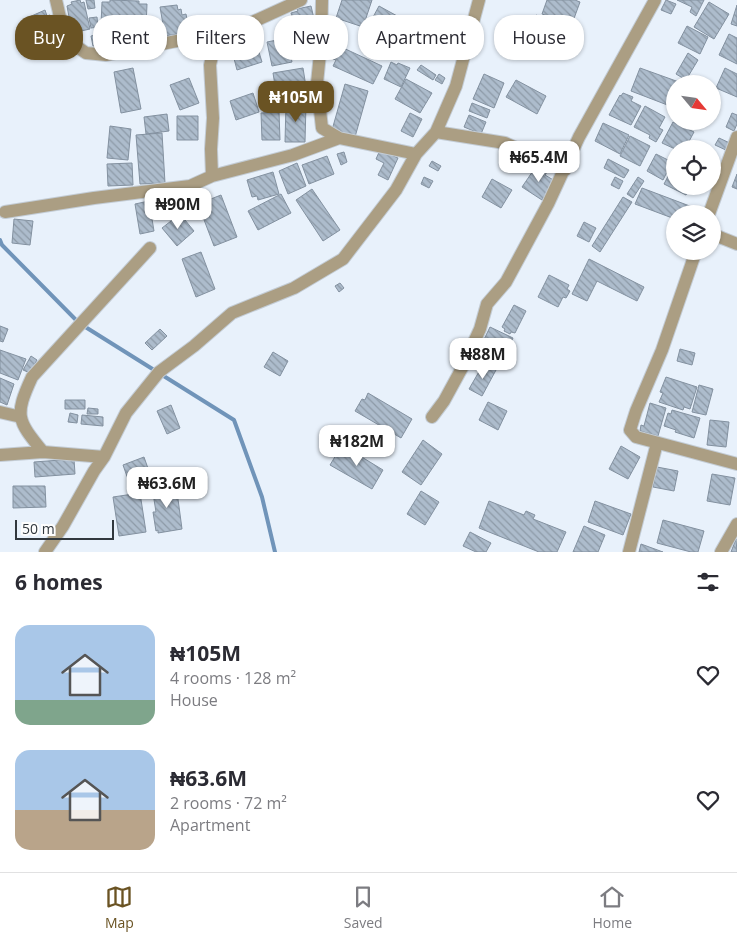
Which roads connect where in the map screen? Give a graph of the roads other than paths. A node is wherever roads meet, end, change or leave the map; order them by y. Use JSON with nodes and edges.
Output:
{"nodes":[{"id":1,"x":56,"y":0,"type":"edge"},
{"id":2,"x":301,"y":0,"type":"edge"},
{"id":3,"x":322,"y":0,"type":"edge"},
{"id":4,"x":479,"y":0,"type":"edge"},
{"id":5,"x":655,"y":0,"type":"edge"},
{"id":6,"x":264,"y":17,"type":"edge"},
{"id":7,"x":177,"y":41,"type":"edge"},
{"id":8,"x":211,"y":60,"type":"edge"},
{"id":9,"x":436,"y":132,"type":"junction"},
{"id":10,"x":339,"y":138,"type":"junction"},
{"id":11,"x":737,"y":138,"type":"edge"},
{"id":12,"x":416,"y":154,"type":"junction"},
{"id":13,"x":565,"y":170,"type":"junction"},
{"id":14,"x":212,"y":176,"type":"junction"},
{"id":15,"x":712,"y":205,"type":"edge"},
{"id":16,"x":5,"y":212,"type":"dead end"},
{"id":17,"x":721,"y":238,"type":"edge"},
{"id":18,"x":737,"y":244,"type":"edge"},
{"id":19,"x":150,"y":248,"type":"dead end"},
{"id":20,"x":693,"y":260,"type":"edge"},
{"id":21,"x":0,"y":412,"type":"edge"},
{"id":22,"x":21,"y":417,"type":"junction"},
{"id":23,"x":432,"y":417,"type":"dead end"},
{"id":24,"x":657,"y":443,"type":"junction"},
{"id":25,"x":43,"y":452,"type":"junction"},
{"id":26,"x":0,"y":454,"type":"edge"},
{"id":27,"x":104,"y":457,"type":"junction"},
{"id":28,"x":737,"y":464,"type":"edge"},
{"id":29,"x":737,"y":524,"type":"edge"},
{"id":30,"x":46,"y":552,"type":"edge"},
{"id":31,"x":629,"y":552,"type":"edge"},
{"id":32,"x":722,"y":552,"type":"edge"}],
"edges":[{"from":1,"to":7,"type":"street"},
{"from":2,"to":6,"type":"street"},
{"from":3,"to":10,"type":"street"},
{"from":4,"to":9,"type":"street"},
{"from":5,"to":13,"type":"street"},
{"from":8,"to":14,"type":"street"},
{"from":9,"to":12,"type":"street"},
{"from":9,"to":13,"type":"street"},
{"from":10,"to":12,"type":"street"},
{"from":10,"to":14,"type":"street"},
{"from":11,"to":15,"type":"street"},
{"from":12,"to":27,"type":"street"},
{"from":13,"to":23,"type":"street"},
{"from":14,"to":16,"type":"street"},
{"from":17,"to":18,"type":"street"},
{"from":19,"to":22,"type":"street"},
{"from":20,"to":24,"type":"street"},
{"from":21,"to":22,"type":"street"},
{"from":22,"to":25,"type":"street"},
{"from":24,"to":28,"type":"street"},
{"from":24,"to":31,"type":"street"},
{"from":25,"to":26,"type":"street"},
{"from":25,"to":27,"type":"street"},
{"from":27,"to":30,"type":"street"},
{"from":29,"to":32,"type":"street"}]}
